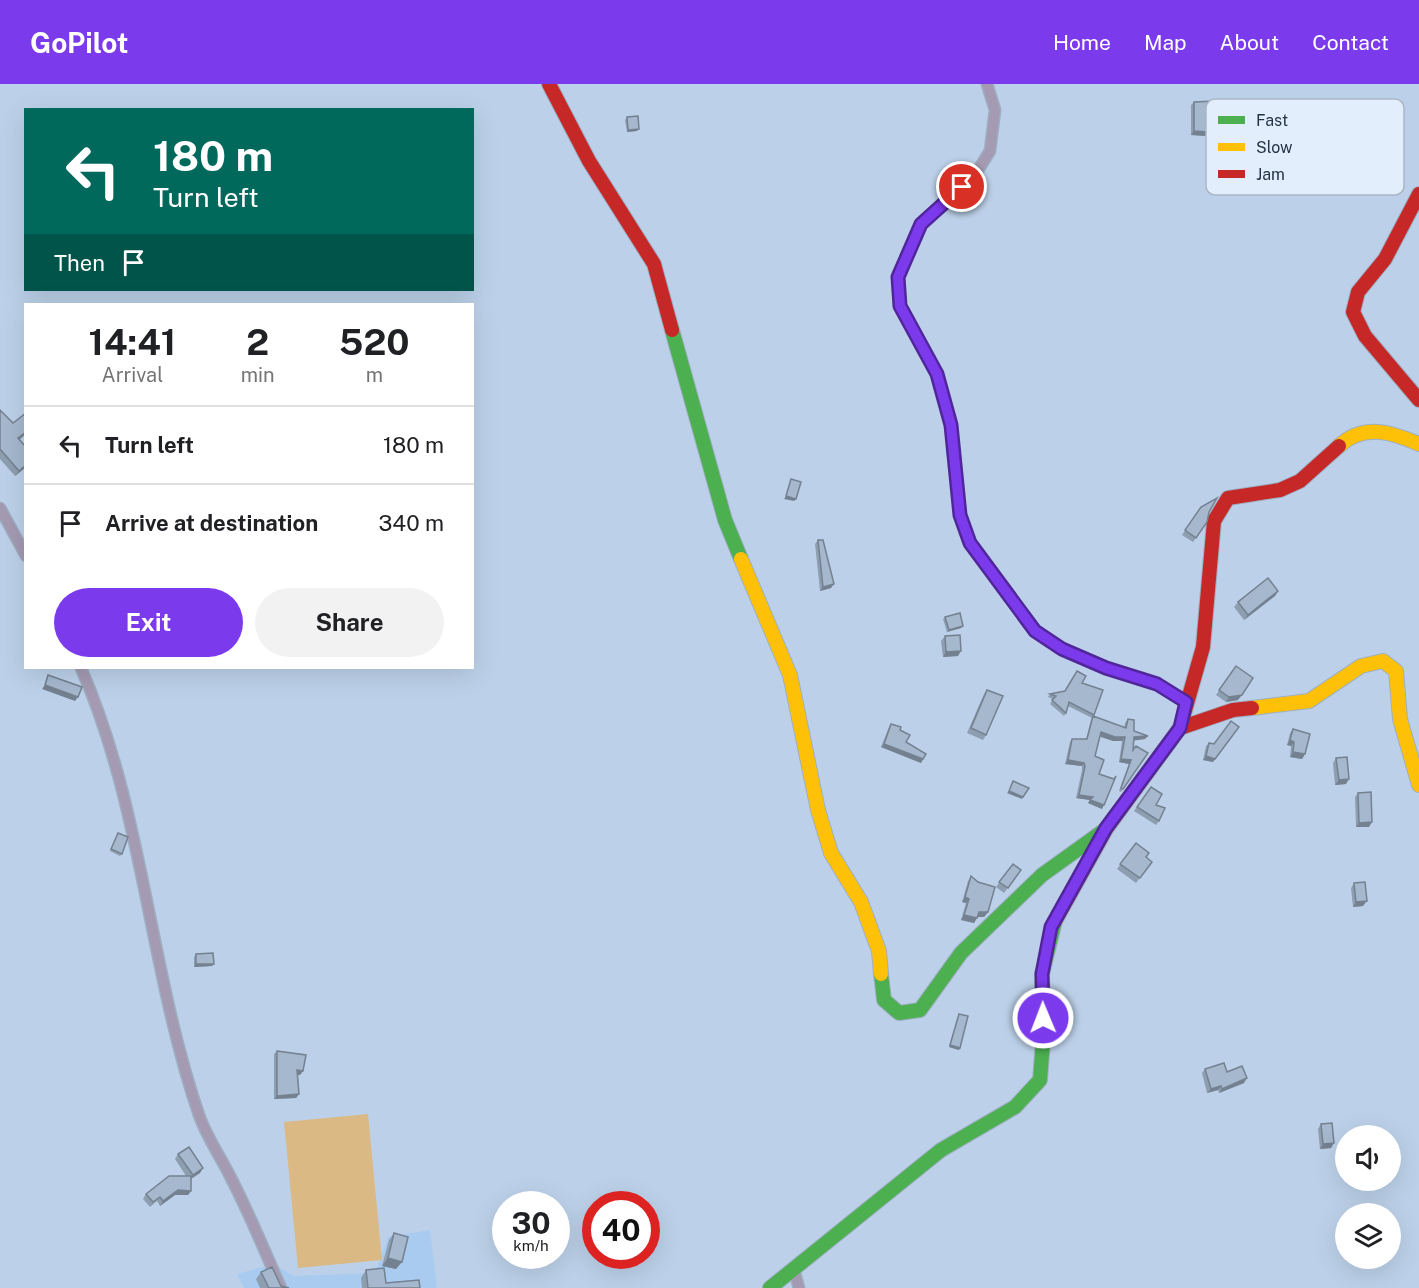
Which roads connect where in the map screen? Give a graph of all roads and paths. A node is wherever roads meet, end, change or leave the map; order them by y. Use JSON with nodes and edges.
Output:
{"nodes":[{"id":1,"x":549,"y":84,"type":"edge"},
{"id":2,"x":987,"y":84,"type":"edge"},
{"id":3,"x":1419,"y":195,"type":"edge"},
{"id":4,"x":1419,"y":400,"type":"edge"},
{"id":5,"x":1419,"y":444,"type":"edge"},
{"id":6,"x":0,"y":508,"type":"edge"},
{"id":7,"x":24,"y":552,"type":"edge"},
{"id":8,"x":81,"y":669,"type":"edge"},
{"id":9,"x":1186,"y":702,"type":"junction"},
{"id":10,"x":1180,"y":728,"type":"junction"},
{"id":11,"x":1419,"y":785,"type":"edge"},
{"id":12,"x":1106,"y":828,"type":"junction"},
{"id":13,"x":794,"y":1270,"type":"junction"},
{"id":14,"x":281,"y":1288,"type":"edge"},
{"id":15,"x":771,"y":1288,"type":"edge"},
{"id":16,"x":799,"y":1288,"type":"edge"}],
"edges":[{"from":1,"to":12,"type":"street"},
{"from":2,"to":9,"type":"street"},
{"from":3,"to":4,"type":"street"},
{"from":5,"to":9,"type":"street"},
{"from":6,"to":7,"type":"street"},
{"from":8,"to":14,"type":"street"},
{"from":9,"to":10,"type":"street"},
{"from":10,"to":11,"type":"street"},
{"from":10,"to":12,"type":"street"},
{"from":12,"to":13,"type":"street"},
{"from":13,"to":15,"type":"street"},
{"from":13,"to":16,"type":"street"}]}
